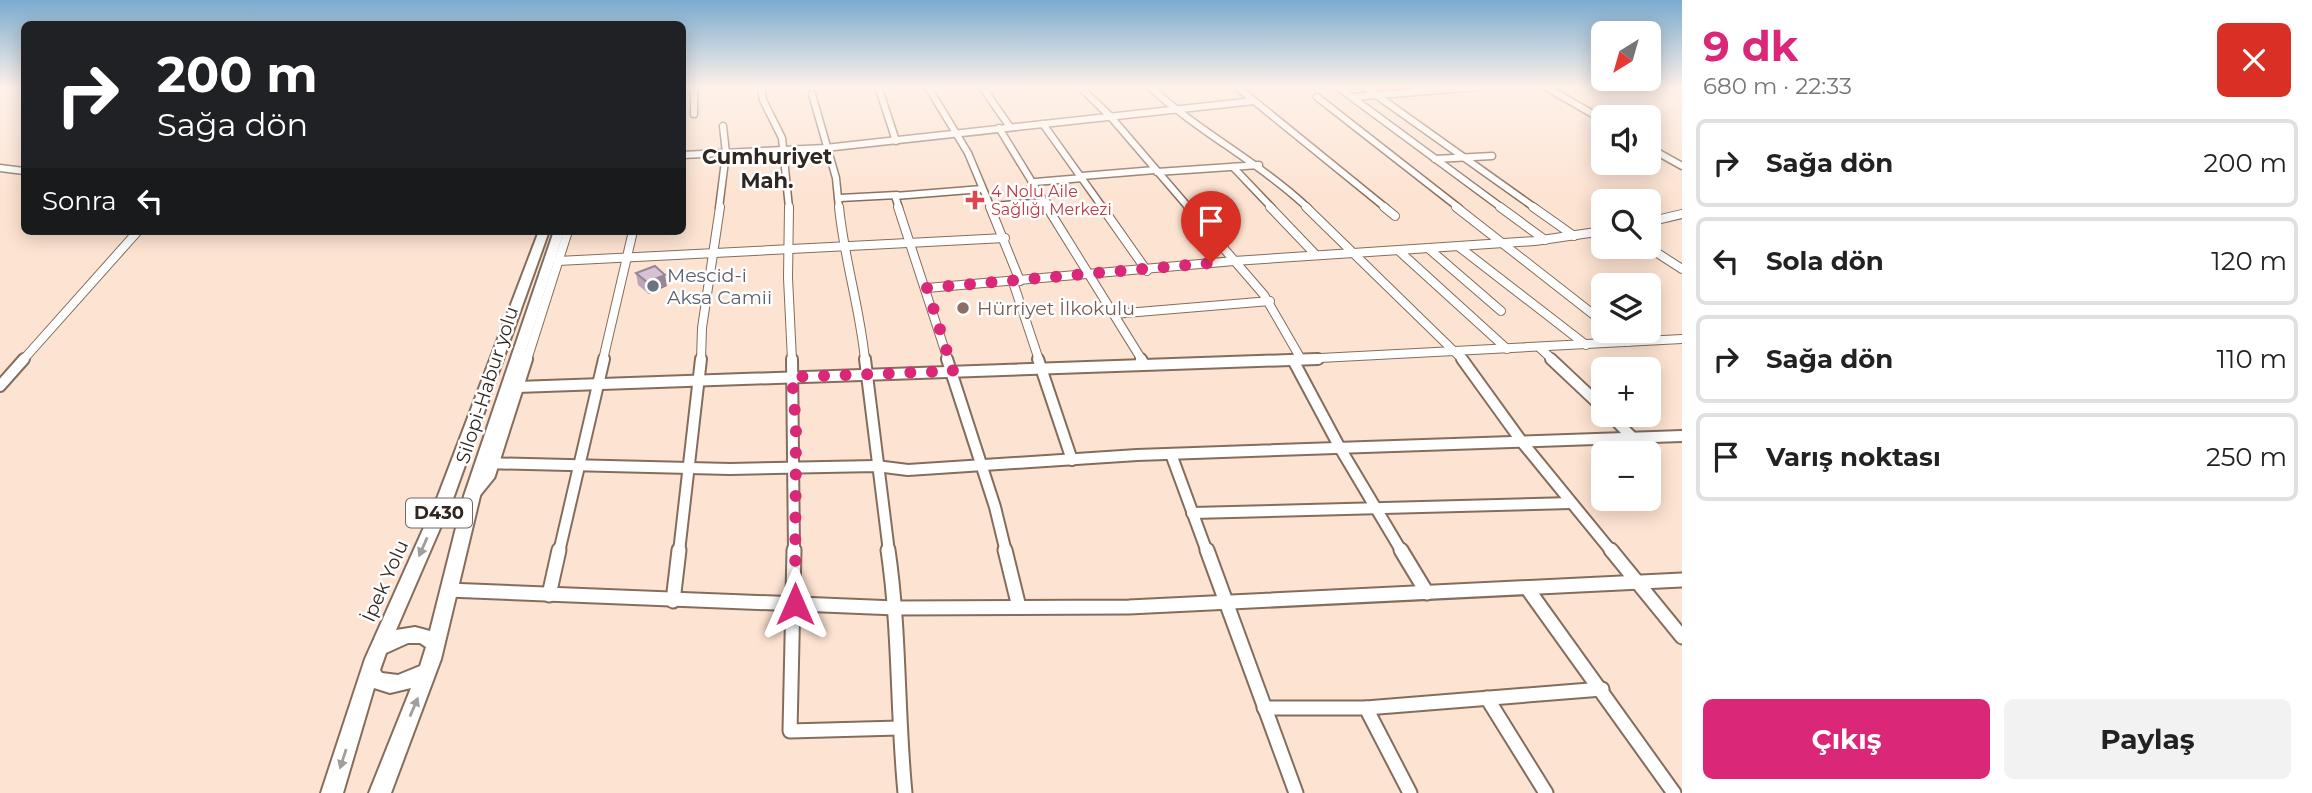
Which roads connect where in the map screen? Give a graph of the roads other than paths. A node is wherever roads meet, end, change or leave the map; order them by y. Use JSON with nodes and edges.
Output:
{"nodes":[{"id":1,"x":776,"y":124,"type":"edge"},
{"id":2,"x":821,"y":124,"type":"edge"},
{"id":3,"x":890,"y":124,"type":"edge"},
{"id":4,"x":950,"y":124,"type":"edge"},
{"id":5,"x":1008,"y":124,"type":"edge"},
{"id":6,"x":1044,"y":124,"type":"joint"},
{"id":7,"x":1117,"y":124,"type":"edge"},
{"id":8,"x":1197,"y":124,"type":"edge"},
{"id":9,"x":1282,"y":124,"type":"edge"},
{"id":10,"x":1351,"y":124,"type":"edge"},
{"id":11,"x":1389,"y":124,"type":"edge"},
{"id":12,"x":1417,"y":124,"type":"edge"},
{"id":13,"x":723,"y":126,"type":"dead end"},
{"id":14,"x":1010,"y":127,"type":"junction"},
{"id":15,"x":999,"y":128,"type":"junction"},
{"id":16,"x":955,"y":133,"type":"junction"},
{"id":17,"x":896,"y":141,"type":"junction"},
{"id":18,"x":829,"y":148,"type":"junction"},
{"id":19,"x":784,"y":150,"type":"junction"},
{"id":20,"x":726,"y":153,"type":"junction"},
{"id":21,"x":1661,"y":154,"type":"edge"},
{"id":22,"x":686,"y":155,"type":"edge"},
{"id":23,"x":1492,"y":156,"type":"dead end"},
{"id":24,"x":1464,"y":157,"type":"junction"},
{"id":25,"x":1435,"y":159,"type":"junction"},
{"id":26,"x":1260,"y":165,"type":"junction"},
{"id":27,"x":1682,"y":166,"type":"edge"},
{"id":28,"x":1233,"y":167,"type":"junction"},
{"id":29,"x":0,"y":168,"type":"edge"},
{"id":30,"x":21,"y":171,"type":"edge"},
{"id":31,"x":1156,"y":171,"type":"junction"},
{"id":32,"x":1082,"y":177,"type":"junction"},
{"id":33,"x":1035,"y":182,"type":"junction"},
{"id":34,"x":982,"y":188,"type":"junction"},
{"id":35,"x":897,"y":195,"type":"junction"},
{"id":36,"x":840,"y":198,"type":"junction"},
{"id":37,"x":1046,"y":202,"type":"junction"},
{"id":38,"x":991,"y":206,"type":"junction"},
{"id":39,"x":1682,"y":214,"type":"edge"},
{"id":40,"x":1395,"y":216,"type":"dead end"},
{"id":41,"x":1661,"y":219,"type":"edge"},
{"id":42,"x":1591,"y":233,"type":"edge"},
{"id":43,"x":134,"y":235,"type":"edge"},
{"id":44,"x":543,"y":235,"type":"edge"},
{"id":45,"x":558,"y":235,"type":"edge"},
{"id":46,"x":567,"y":235,"type":"edge"},
{"id":47,"x":633,"y":235,"type":"edge"},
{"id":48,"x":1574,"y":236,"type":"junction"},
{"id":49,"x":1005,"y":238,"type":"junction"},
{"id":50,"x":1545,"y":240,"type":"junction"},
{"id":51,"x":1503,"y":243,"type":"junction"},
{"id":52,"x":910,"y":244,"type":"junction"},
{"id":53,"x":1458,"y":246,"type":"junction"},
{"id":54,"x":844,"y":248,"type":"junction"},
{"id":55,"x":1428,"y":248,"type":"junction"},
{"id":56,"x":790,"y":250,"type":"junction"},
{"id":57,"x":1398,"y":250,"type":"junction"},
{"id":58,"x":1356,"y":253,"type":"junction"},
{"id":59,"x":714,"y":255,"type":"junction"},
{"id":60,"x":1316,"y":255,"type":"junction"},
{"id":61,"x":1661,"y":255,"type":"edge"},
{"id":62,"x":629,"y":258,"type":"junction"},
{"id":63,"x":558,"y":261,"type":"junction"},
{"id":64,"x":1234,"y":261,"type":"junction"},
{"id":65,"x":1682,"y":269,"type":"edge"},
{"id":66,"x":1147,"y":271,"type":"junction"},
{"id":67,"x":1090,"y":276,"type":"junction"},
{"id":68,"x":1017,"y":281,"type":"junction"},
{"id":69,"x":927,"y":288,"type":"junction"},
{"id":70,"x":1270,"y":301,"type":"junction"},
{"id":71,"x":1501,"y":311,"type":"dead end"},
{"id":72,"x":1591,"y":313,"type":"edge"},
{"id":73,"x":1114,"y":314,"type":"junction"},
{"id":74,"x":1682,"y":338,"type":"edge"},
{"id":75,"x":1661,"y":340,"type":"edge"},
{"id":76,"x":1614,"y":343,"type":"edge"},
{"id":77,"x":1586,"y":345,"type":"junction"},
{"id":78,"x":1540,"y":348,"type":"junction"},
{"id":79,"x":1507,"y":349,"type":"junction"},
{"id":80,"x":1457,"y":352,"type":"junction"},
{"id":81,"x":1297,"y":359,"type":"junction"},
{"id":82,"x":1144,"y":364,"type":"junction"},
{"id":83,"x":1040,"y":368,"type":"junction"},
{"id":84,"x":953,"y":371,"type":"junction"},
{"id":85,"x":867,"y":376,"type":"junction"},
{"id":86,"x":792,"y":377,"type":"junction"},
{"id":87,"x":700,"y":382,"type":"junction"},
{"id":88,"x":598,"y":384,"type":"junction"},
{"id":89,"x":0,"y":386,"type":"edge"},
{"id":90,"x":517,"y":387,"type":"junction"},
{"id":91,"x":1591,"y":397,"type":"edge"},
{"id":92,"x":1622,"y":427,"type":"edge"},
{"id":93,"x":1682,"y":436,"type":"edge"},
{"id":94,"x":1634,"y":439,"type":"junction"},
{"id":95,"x":1522,"y":442,"type":"junction"},
{"id":96,"x":1340,"y":448,"type":"junction"},
{"id":97,"x":1171,"y":454,"type":"junction"},
{"id":98,"x":1072,"y":460,"type":"junction"},
{"id":99,"x":489,"y":463,"type":"junction"},
{"id":100,"x":579,"y":466,"type":"junction"},
{"id":101,"x":876,"y":466,"type":"junction"},
{"id":102,"x":982,"y":466,"type":"junction"},
{"id":103,"x":689,"y":468,"type":"junction"},
{"id":104,"x":794,"y":468,"type":"junction"},
{"id":105,"x":1571,"y":503,"type":"junction"},
{"id":106,"x":1377,"y":509,"type":"junction"},
{"id":107,"x":1192,"y":513,"type":"junction"},
{"id":108,"x":1682,"y":580,"type":"edge"},
{"id":109,"x":1636,"y":583,"type":"junction"},
{"id":110,"x":1527,"y":588,"type":"junction"},
{"id":111,"x":448,"y":590,"type":"junction"},
{"id":112,"x":1427,"y":593,"type":"junction"},
{"id":113,"x":549,"y":595,"type":"junction"},
{"id":114,"x":673,"y":601,"type":"junction"},
{"id":115,"x":1224,"y":602,"type":"junction"},
{"id":116,"x":795,"y":604,"type":"junction"},
{"id":117,"x":1019,"y":607,"type":"junction"},
{"id":118,"x":896,"y":608,"type":"junction"},
{"id":119,"x":1682,"y":637,"type":"edge"},
{"id":120,"x":436,"y":645,"type":"junction"},
{"id":121,"x":379,"y":648,"type":"junction"},
{"id":122,"x":370,"y":671,"type":"junction"},
{"id":123,"x":428,"y":671,"type":"junction"},
{"id":124,"x":1602,"y":689,"type":"junction"},
{"id":125,"x":1487,"y":698,"type":"junction"},
{"id":126,"x":1264,"y":708,"type":"junction"},
{"id":127,"x":1366,"y":708,"type":"junction"},
{"id":128,"x":899,"y":727,"type":"junction"},
{"id":129,"x":332,"y":793,"type":"edge"},
{"id":130,"x":380,"y":793,"type":"edge"},
{"id":131,"x":905,"y":793,"type":"edge"},
{"id":132,"x":1296,"y":793,"type":"edge"},
{"id":133,"x":1410,"y":793,"type":"edge"},
{"id":134,"x":1546,"y":793,"type":"edge"},
{"id":135,"x":1674,"y":793,"type":"edge"}],
"edges":[{"from":1,"to":19,"type":"street"},
{"from":2,"to":18,"type":"street"},
{"from":3,"to":17,"type":"street"},
{"from":4,"to":16,"type":"street"},
{"from":5,"to":14,"type":"street"},
{"from":6,"to":14,"type":"street"},
{"from":6,"to":32,"type":"street"},
{"from":7,"to":31,"type":"street"},
{"from":8,"to":26,"type":"street"},
{"from":9,"to":40,"type":"street"},
{"from":10,"to":51,"type":"street"},
{"from":11,"to":25,"type":"street"},
{"from":12,"to":24,"type":"street"},
{"from":13,"to":20,"type":"street"},
{"from":14,"to":15,"type":"street"},
{"from":15,"to":16,"type":"street"},
{"from":15,"to":33,"type":"street"},
{"from":16,"to":17,"type":"street"},
{"from":16,"to":34,"type":"street"},
{"from":17,"to":18,"type":"street"},
{"from":18,"to":19,"type":"street"},
{"from":18,"to":36,"type":"street"},
{"from":19,"to":20,"type":"street"},
{"from":19,"to":56,"type":"street"},
{"from":20,"to":22,"type":"street"},
{"from":20,"to":59,"type":"street"},
{"from":21,"to":27,"type":"street"},
{"from":23,"to":24,"type":"street"},
{"from":24,"to":25,"type":"street"},
{"from":24,"to":48,"type":"street"},
{"from":25,"to":50,"type":"street"},
{"from":26,"to":28,"type":"street"},
{"from":26,"to":58,"type":"street"},
{"from":28,"to":31,"type":"street"},
{"from":28,"to":60,"type":"street"},
{"from":29,"to":30,"type":"street"},
{"from":31,"to":32,"type":"street"},
{"from":31,"to":64,"type":"street"},
{"from":32,"to":33,"type":"street"},
{"from":32,"to":66,"type":"street"},
{"from":33,"to":37,"type":"street"},
{"from":34,"to":35,"type":"street"},
{"from":34,"to":38,"type":"street"},
{"from":35,"to":36,"type":"street"},
{"from":35,"to":52,"type":"street"},
{"from":36,"to":54,"type":"street"},
{"from":37,"to":38,"type":"street"},
{"from":37,"to":67,"type":"street"},
{"from":38,"to":49,"type":"street"},
{"from":39,"to":41,"type":"street"},
{"from":42,"to":48,"type":"street"},
{"from":43,"to":89,"type":"street"},
{"from":44,"to":121,"type":"highway","name":"İpek Yolu","number":"D430","one_way":true},
{"from":45,"to":99,"type":"highway","name":"Silopi-Habur yolu","number":"D430"},
{"from":46,"to":63,"type":"street"},
{"from":47,"to":62,"type":"street"},
{"from":48,"to":50,"type":"street"},
{"from":49,"to":52,"type":"street"},
{"from":49,"to":68,"type":"street"},
{"from":50,"to":51,"type":"street"},
{"from":51,"to":53,"type":"street"},
{"from":51,"to":72,"type":"street"},
{"from":52,"to":54,"type":"street"},
{"from":52,"to":69,"type":"street"},
{"from":53,"to":55,"type":"street"},
{"from":53,"to":77,"type":"street"},
{"from":54,"to":56,"type":"street"},
{"from":54,"to":85,"type":"street"},
{"from":55,"to":57,"type":"street"},
{"from":55,"to":71,"type":"street"},
{"from":56,"to":59,"type":"street"},
{"from":56,"to":86,"type":"street"},
{"from":57,"to":58,"type":"street"},
{"from":57,"to":79,"type":"street"},
{"from":58,"to":60,"type":"street"},
{"from":58,"to":80,"type":"street"},
{"from":59,"to":62,"type":"street"},
{"from":59,"to":87,"type":"street"},
{"from":60,"to":64,"type":"street"},
{"from":61,"to":65,"type":"street"},
{"from":62,"to":63,"type":"street"},
{"from":62,"to":88,"type":"street"},
{"from":63,"to":90,"type":"street"},
{"from":64,"to":66,"type":"street"},
{"from":64,"to":70,"type":"street"},
{"from":66,"to":67,"type":"street"},
{"from":67,"to":68,"type":"street"},
{"from":67,"to":73,"type":"street"},
{"from":68,"to":69,"type":"street"},
{"from":68,"to":83,"type":"street"},
{"from":69,"to":84,"type":"street"},
{"from":70,"to":73,"type":"street"},
{"from":70,"to":81,"type":"street"},
{"from":73,"to":82,"type":"street"},
{"from":74,"to":75,"type":"street"},
{"from":76,"to":77,"type":"street"},
{"from":77,"to":78,"type":"street"},
{"from":78,"to":79,"type":"street"},
{"from":78,"to":91,"type":"street"},
{"from":79,"to":80,"type":"street"},
{"from":80,"to":81,"type":"street"},
{"from":80,"to":95,"type":"street"},
{"from":81,"to":82,"type":"street"},
{"from":81,"to":96,"type":"street"},
{"from":82,"to":83,"type":"street"},
{"from":83,"to":84,"type":"street"},
{"from":83,"to":98,"type":"street"},
{"from":84,"to":85,"type":"street"},
{"from":84,"to":102,"type":"street"},
{"from":85,"to":86,"type":"street"},
{"from":85,"to":101,"type":"street"},
{"from":86,"to":87,"type":"street"},
{"from":86,"to":104,"type":"street"},
{"from":87,"to":88,"type":"street"},
{"from":87,"to":103,"type":"street"},
{"from":88,"to":90,"type":"street"},
{"from":88,"to":100,"type":"street"},
{"from":90,"to":99,"type":"street"},
{"from":92,"to":94,"type":"street"},
{"from":93,"to":94,"type":"street"},
{"from":94,"to":95,"type":"street"},
{"from":95,"to":96,"type":"street"},
{"from":95,"to":105,"type":"street"},
{"from":96,"to":97,"type":"street"},
{"from":96,"to":106,"type":"street"},
{"from":97,"to":98,"type":"street"},
{"from":97,"to":107,"type":"street"},
{"from":98,"to":102,"type":"street"},
{"from":99,"to":100,"type":"street"},
{"from":99,"to":111,"type":"highway","name":"Silopi-Habur yolu","number":"D430"},
{"from":100,"to":103,"type":"street"},
{"from":100,"to":113,"type":"street"},
{"from":101,"to":102,"type":"street"},
{"from":101,"to":104,"type":"street"},
{"from":101,"to":118,"type":"street"},
{"from":102,"to":117,"type":"street"},
{"from":103,"to":104,"type":"street"},
{"from":103,"to":114,"type":"street"},
{"from":104,"to":116,"type":"street"},
{"from":105,"to":106,"type":"street"},
{"from":105,"to":109,"type":"street"},
{"from":106,"to":107,"type":"street"},
{"from":106,"to":112,"type":"street"},
{"from":107,"to":115,"type":"street"},
{"from":108,"to":109,"type":"street"},
{"from":109,"to":110,"type":"street"},
{"from":109,"to":119,"type":"street"},
{"from":110,"to":112,"type":"street"},
{"from":110,"to":124,"type":"street"},
{"from":111,"to":113,"type":"street"},
{"from":111,"to":120,"type":"highway","name":"Silopi-Habur yolu","number":"D430"},
{"from":112,"to":115,"type":"street"},
{"from":113,"to":114,"type":"street"},
{"from":114,"to":116,"type":"street"},
{"from":115,"to":117,"type":"street"},
{"from":115,"to":126,"type":"street"},
{"from":116,"to":118,"type":"street"},
{"from":116,"to":128,"type":"street"},
{"from":117,"to":118,"type":"street"},
{"from":118,"to":128,"type":"street"},
{"from":120,"to":121,"type":"highway"},
{"from":120,"to":123,"type":"highway","name":"Silopi-Habur yolu","number":"D430"},
{"from":121,"to":122,"type":"highway","name":"İpek Yolu","number":"D430"},
{"from":122,"to":123,"type":"highway"},
{"from":122,"to":129,"type":"highway","name":"İpek Yolu","number":"D430","one_way":true},
{"from":130,"to":123,"type":"highway","name":"Silopi-Habur yolu","number":"D430","one_way":true},
{"from":124,"to":125,"type":"street"},
{"from":124,"to":135,"type":"street"},
{"from":125,"to":127,"type":"street"},
{"from":125,"to":134,"type":"street"},
{"from":126,"to":127,"type":"street"},
{"from":126,"to":132,"type":"street"},
{"from":127,"to":133,"type":"street"},
{"from":128,"to":131,"type":"street"}]}
